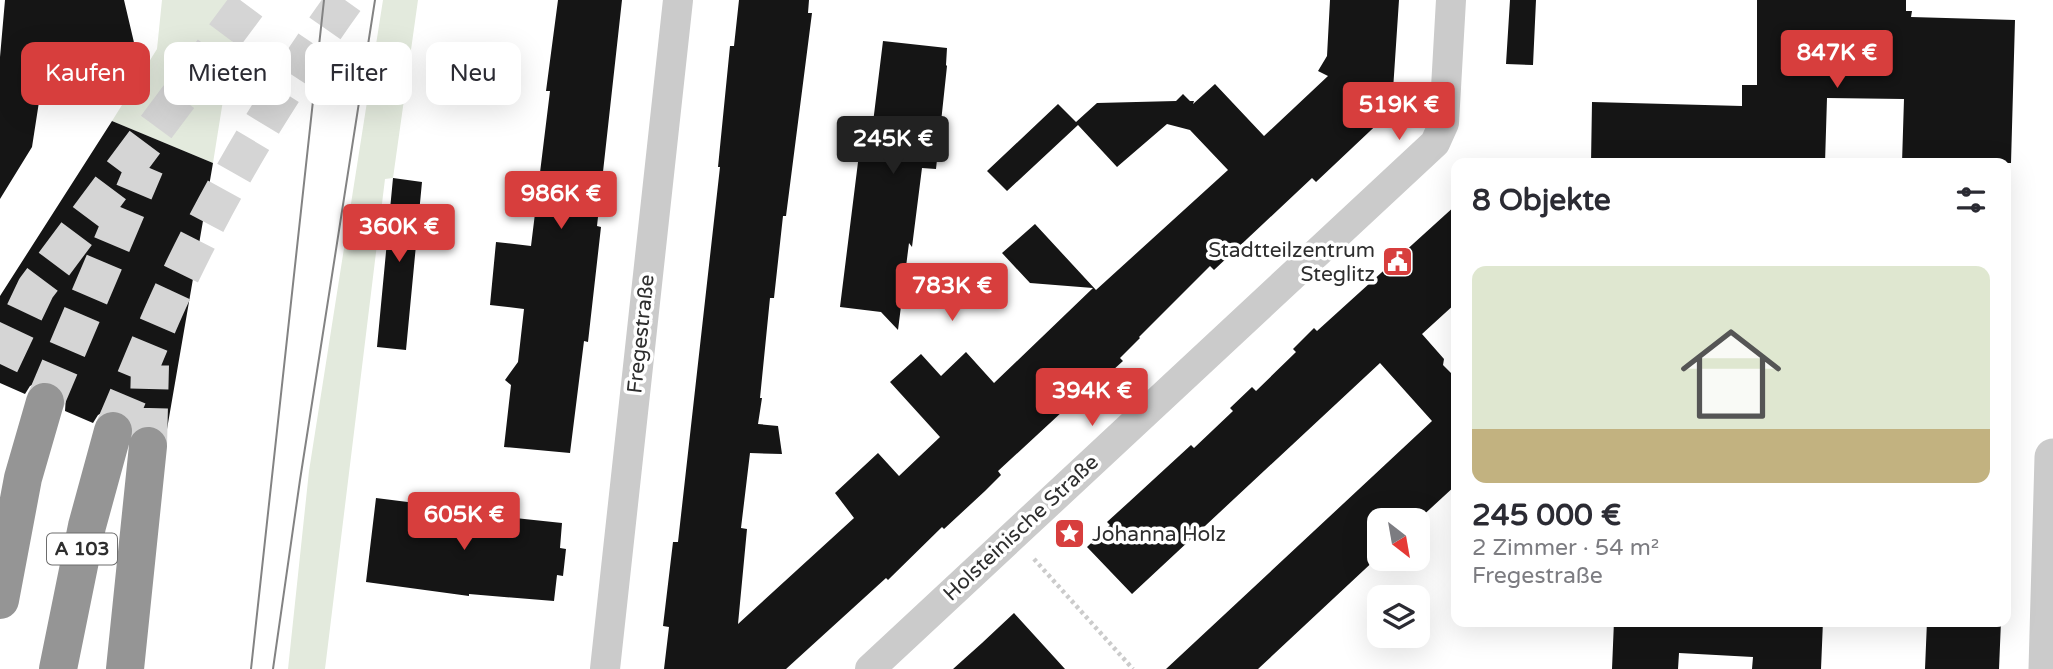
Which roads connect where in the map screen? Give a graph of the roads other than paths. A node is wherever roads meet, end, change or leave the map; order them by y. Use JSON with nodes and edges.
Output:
{"nodes":[{"id":1,"x":678,"y":0,"type":"edge"},
{"id":2,"x":1451,"y":0,"type":"edge"},
{"id":3,"x":45,"y":402,"type":"tunnel mouth"},
{"id":4,"x":113,"y":431,"type":"tunnel mouth"},
{"id":5,"x":148,"y":446,"type":"tunnel mouth"},
{"id":6,"x":2053,"y":457,"type":"edge"},
{"id":7,"x":0,"y":600,"type":"edge"},
{"id":8,"x":58,"y":669,"type":"edge"},
{"id":9,"x":125,"y":669,"type":"edge"},
{"id":10,"x":605,"y":669,"type":"edge"},
{"id":11,"x":870,"y":669,"type":"edge"},
{"id":12,"x":2048,"y":669,"type":"edge"}],
"edges":[{"from":1,"to":10,"type":"street","name":"Fregestraße"},
{"from":2,"to":11,"type":"street","name":"Holsteinische Straße"},
{"from":3,"to":7,"type":"highway"},
{"from":4,"to":8,"type":"highway","number":"A 103"},
{"from":5,"to":9,"type":"highway"},
{"from":6,"to":12,"type":"street"}]}
